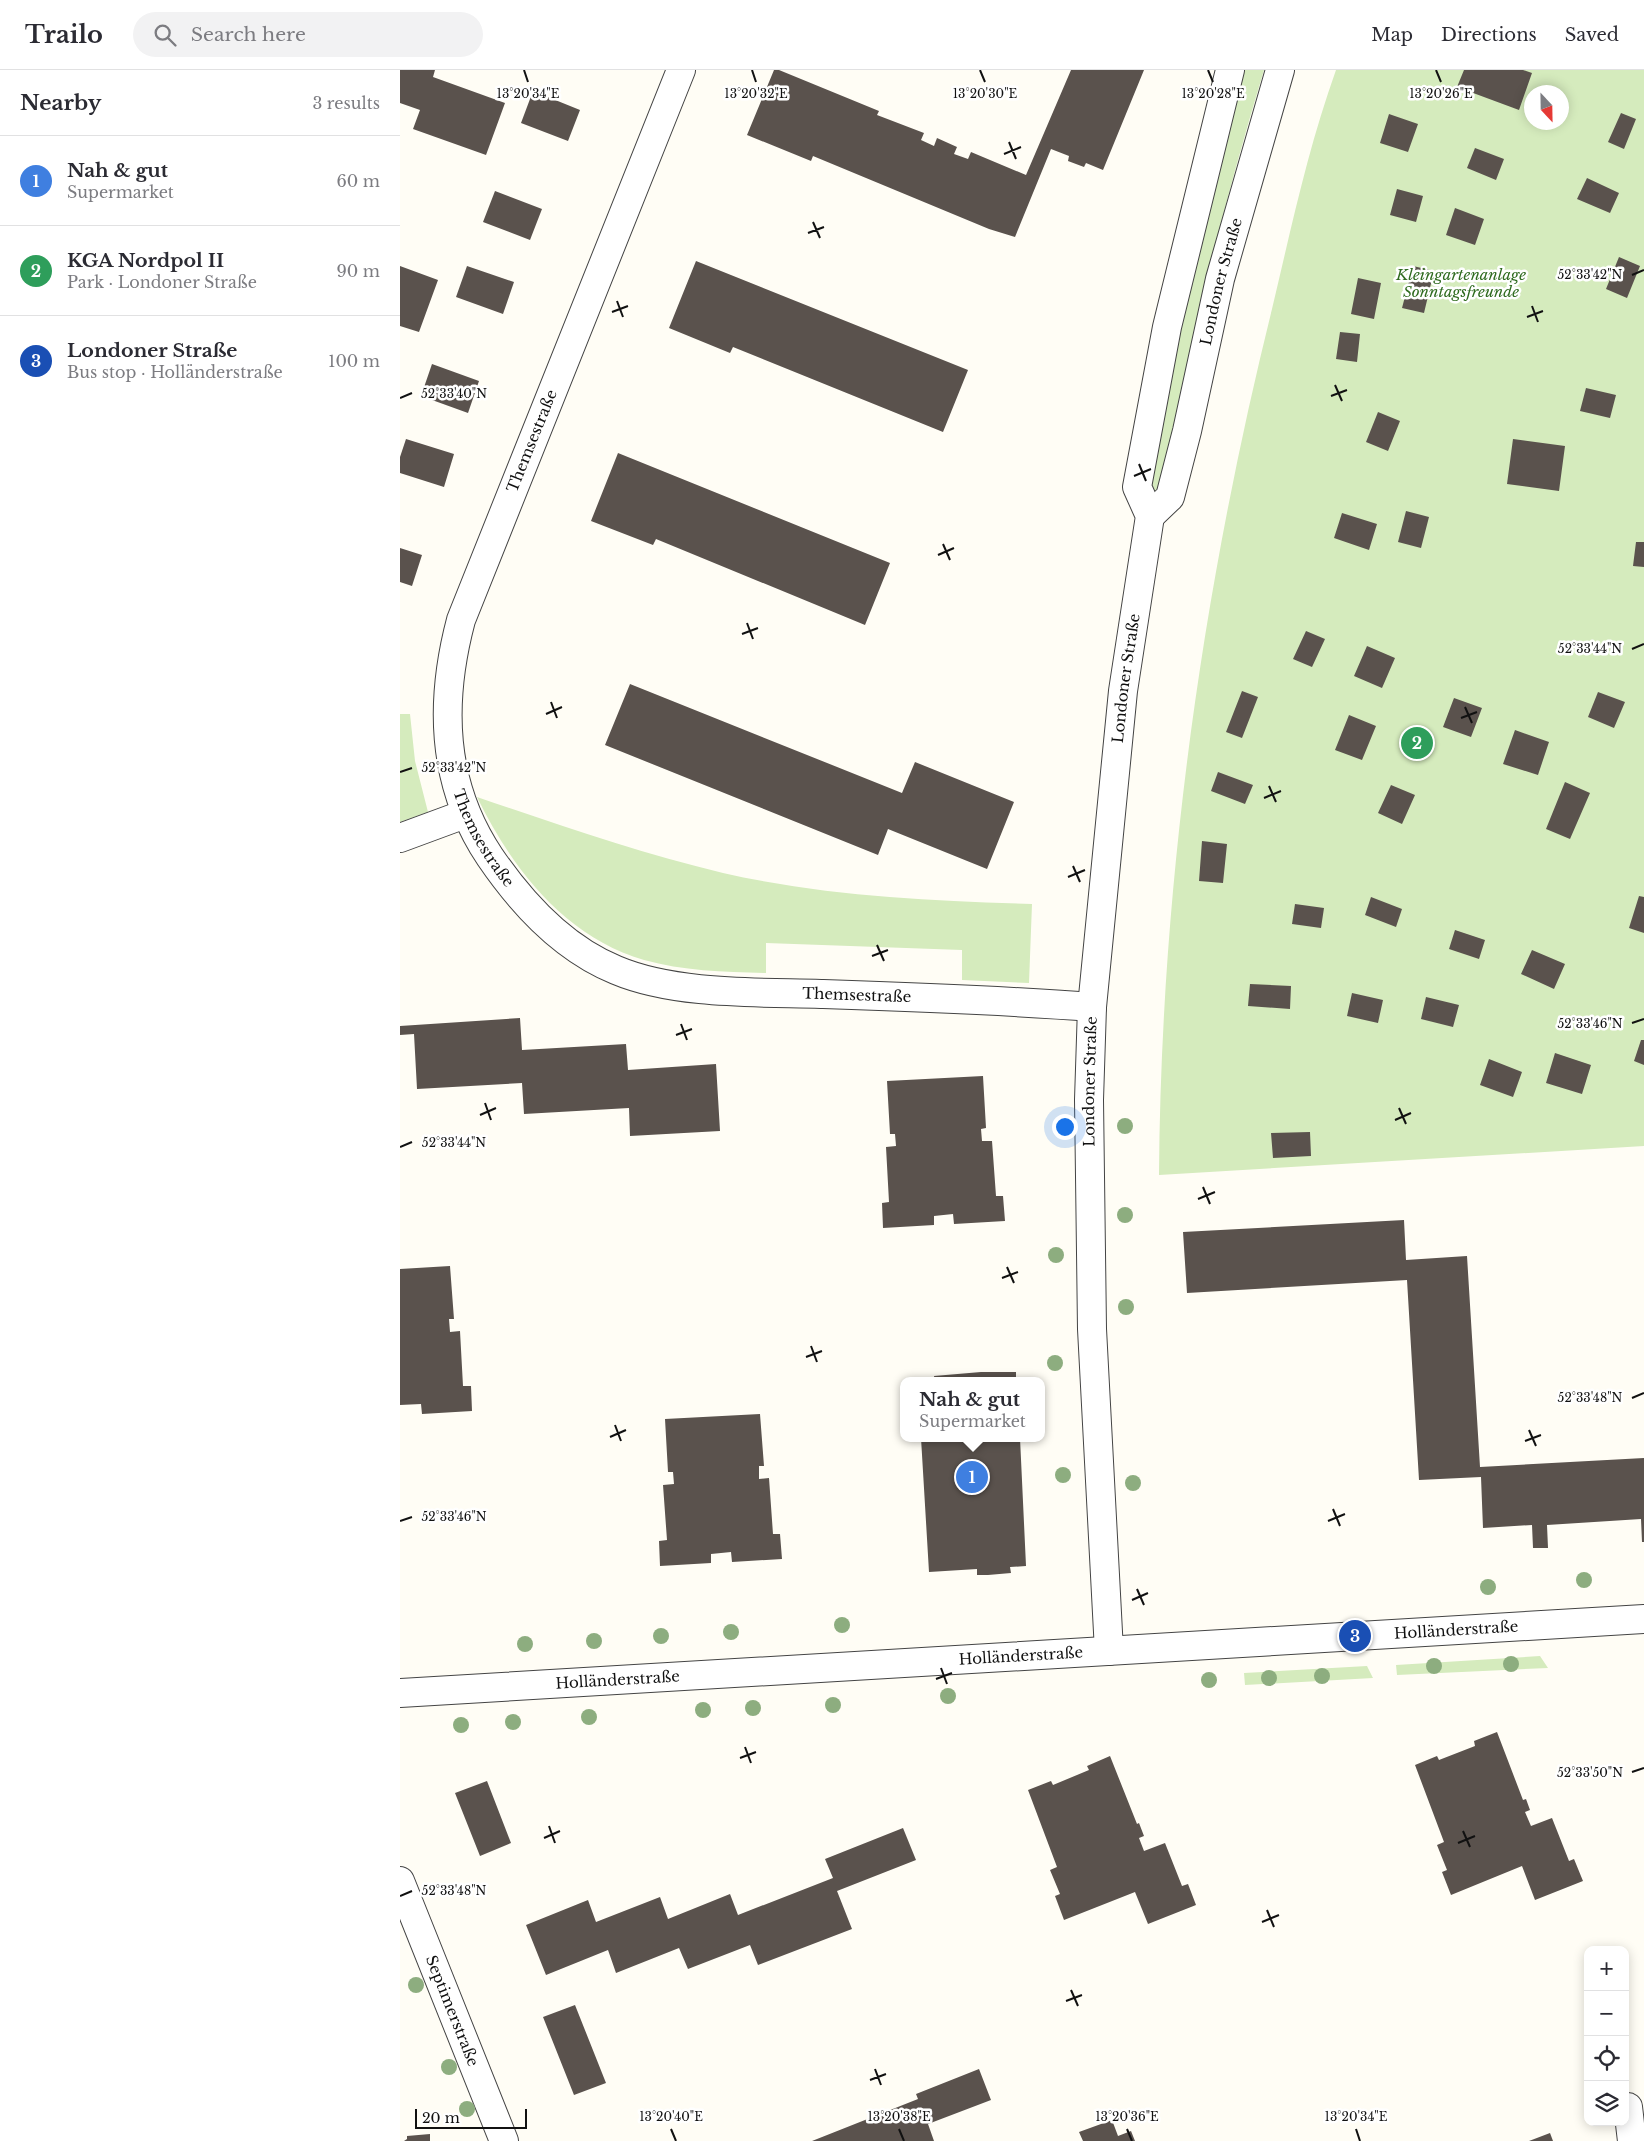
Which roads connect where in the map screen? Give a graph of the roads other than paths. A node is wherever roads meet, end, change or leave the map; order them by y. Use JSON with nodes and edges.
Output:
{"nodes":[{"id":1,"x":681,"y":70,"type":"edge"},
{"id":2,"x":1230,"y":70,"type":"edge"},
{"id":3,"x":1280,"y":70,"type":"edge"},
{"id":4,"x":1150,"y":516,"type":"junction"},
{"id":5,"x":465,"y":814,"type":"junction"},
{"id":6,"x":400,"y":838,"type":"edge"},
{"id":7,"x":1092,"y":1007,"type":"junction"},
{"id":8,"x":1644,"y":1619,"type":"edge"},
{"id":9,"x":1109,"y":1651,"type":"junction"},
{"id":10,"x":400,"y":1693,"type":"edge"},
{"id":11,"x":400,"y":1881,"type":"edge"},
{"id":12,"x":1629,"y":2116,"type":"edge"},
{"id":13,"x":504,"y":2141,"type":"edge"},
{"id":14,"x":1632,"y":2141,"type":"edge"}],
"edges":[{"from":1,"to":5,"type":"street","name":"Themsestraße"},
{"from":2,"to":4,"type":"street"},
{"from":3,"to":4,"type":"street","name":"Londoner Straße"},
{"from":4,"to":7,"type":"street","name":"Londoner Straße"},
{"from":5,"to":6,"type":"street"},
{"from":5,"to":7,"type":"street","name":"Themsestraße"},
{"from":7,"to":9,"type":"street","name":"Londoner Straße"},
{"from":8,"to":9,"type":"street","name":"Holländerstraße"},
{"from":9,"to":10,"type":"street","name":"Holländerstraße"},
{"from":11,"to":13,"type":"street","name":"Septimerstraße"},
{"from":12,"to":14,"type":"street"}]}
